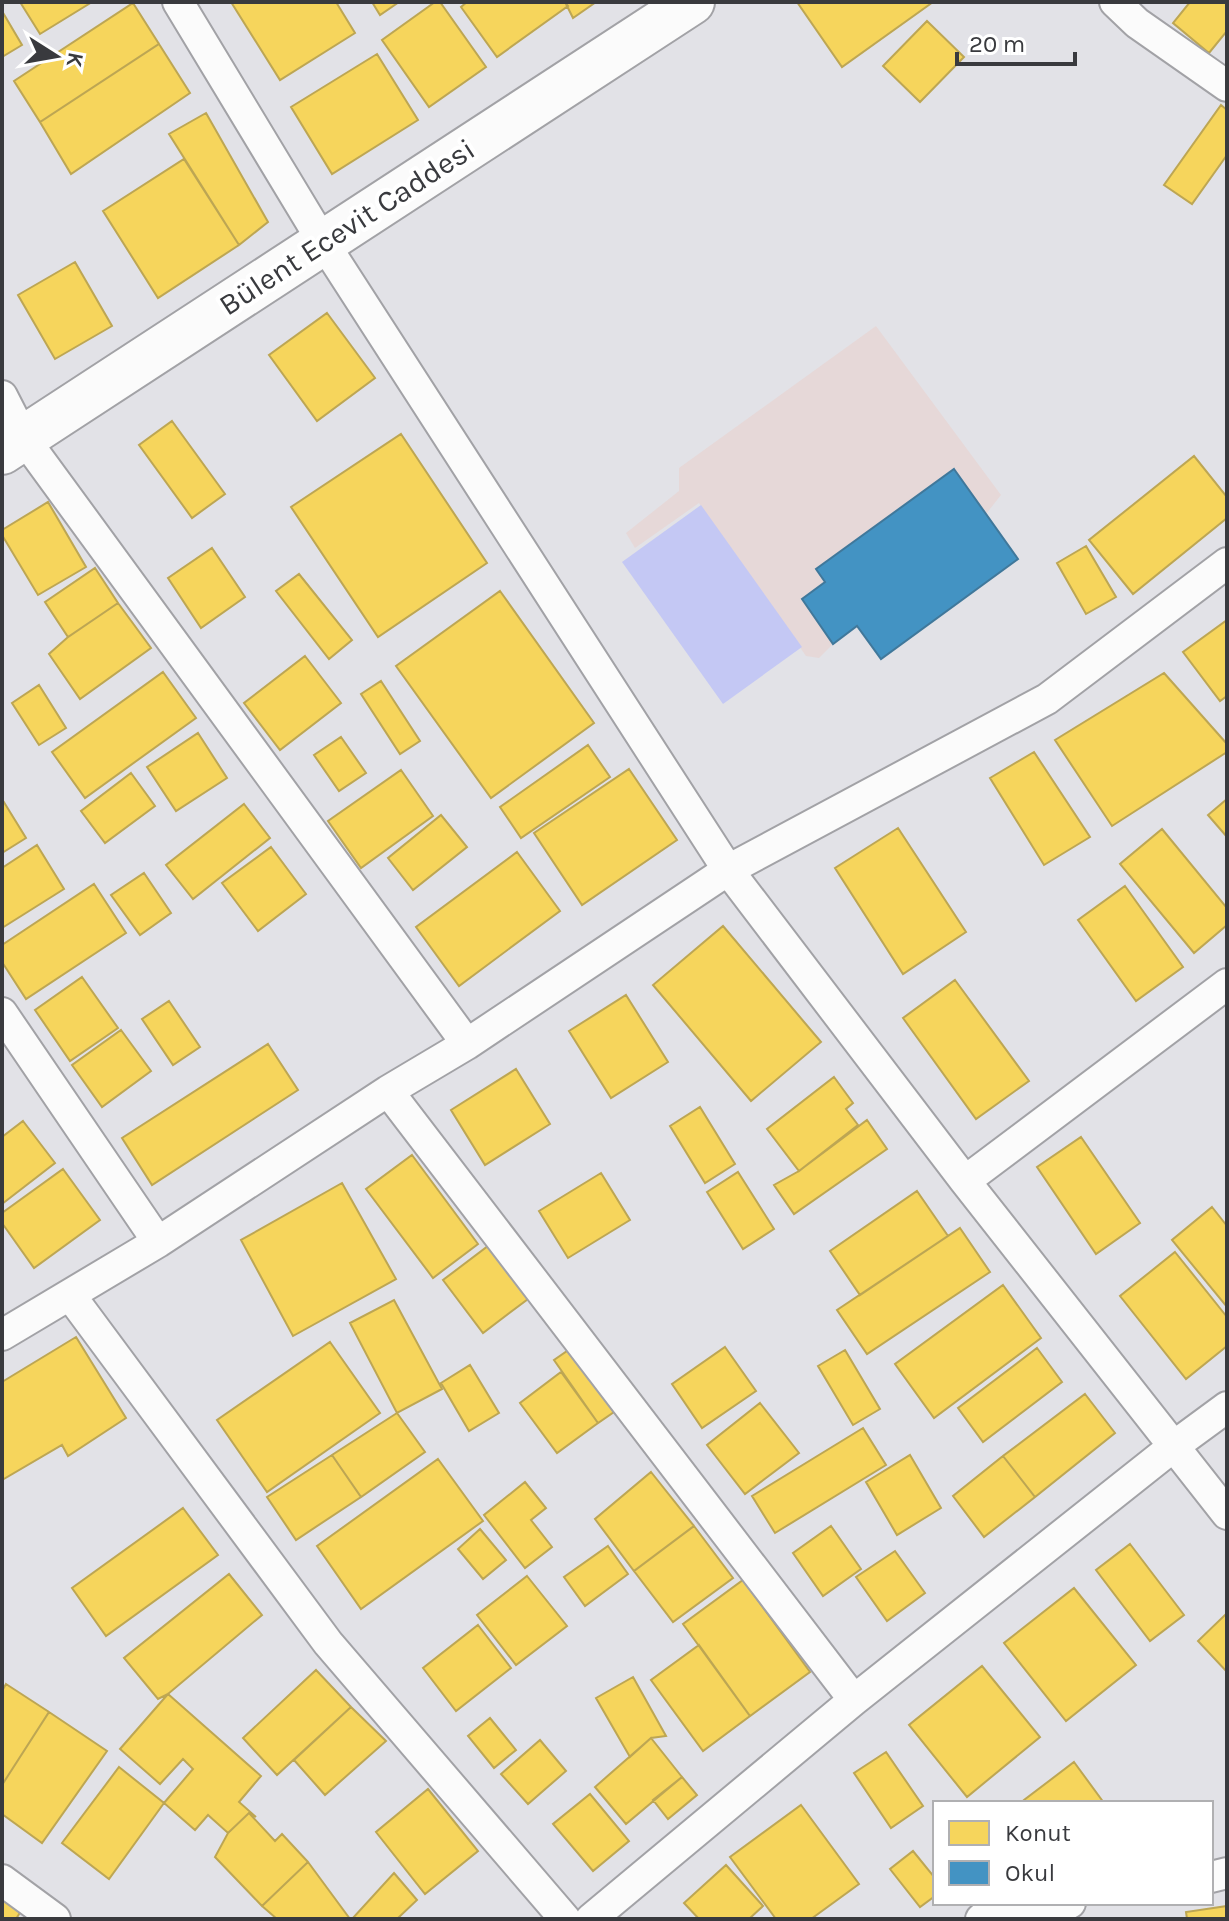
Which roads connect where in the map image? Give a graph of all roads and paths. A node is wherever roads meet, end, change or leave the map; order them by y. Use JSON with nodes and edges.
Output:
{"nodes":[{"id":1,"x":178,"y":2,"type":"edge"},
{"id":2,"x":692,"y":2,"type":"edge"},
{"id":3,"x":1135,"y":9,"type":"edge"},
{"id":4,"x":648,"y":14,"type":"edge"},
{"id":5,"x":1227,"y":86,"type":"edge"},
{"id":6,"x":323,"y":242,"type":"junction"},
{"id":7,"x":2,"y":396,"type":"edge"},
{"id":8,"x":13,"y":444,"type":"edge"},
{"id":9,"x":1227,"y":563,"type":"edge"},
{"id":10,"x":728,"y":870,"type":"junction"},
{"id":11,"x":1227,"y":984,"type":"edge"},
{"id":12,"x":2,"y":1013,"type":"edge"},
{"id":13,"x":467,"y":1044,"type":"junction"},
{"id":14,"x":388,"y":1091,"type":"junction"},
{"id":15,"x":965,"y":1181,"type":"junction"},
{"id":16,"x":158,"y":1242,"type":"junction"},
{"id":17,"x":70,"y":1295,"type":"junction"},
{"id":18,"x":2,"y":1335,"type":"edge"},
{"id":19,"x":1227,"y":1407,"type":"edge"},
{"id":20,"x":1174,"y":1446,"type":"junction"},
{"id":21,"x":1227,"y":1514,"type":"edge"},
{"id":22,"x":854,"y":1700,"type":"junction"},
{"id":23,"x":2,"y":1880,"type":"edge"},
{"id":24,"x":1059,"y":1905,"type":"edge"},
{"id":25,"x":55,"y":1919,"type":"edge"},
{"id":26,"x":565,"y":1919,"type":"edge"},
{"id":27,"x":591,"y":1919,"type":"edge"},
{"id":28,"x":981,"y":1919,"type":"edge"}],
"edges":[{"from":1,"to":6,"type":"street"},
{"from":2,"to":4,"type":"main road","name":"Bülent Ecevit Caddesi"},
{"from":3,"to":5,"type":"street"},
{"from":4,"to":6,"type":"main road","name":"Bülent Ecevit Caddesi"},
{"from":6,"to":8,"type":"main road","name":"Bülent Ecevit Caddesi"},
{"from":6,"to":10,"type":"street"},
{"from":7,"to":8,"type":"street"},
{"from":8,"to":13,"type":"street"},
{"from":9,"to":10,"type":"street"},
{"from":10,"to":13,"type":"street"},
{"from":10,"to":15,"type":"street"},
{"from":11,"to":15,"type":"street"},
{"from":12,"to":16,"type":"street"},
{"from":13,"to":14,"type":"street"},
{"from":14,"to":16,"type":"street"},
{"from":14,"to":22,"type":"street"},
{"from":15,"to":20,"type":"street"},
{"from":16,"to":17,"type":"street"},
{"from":17,"to":18,"type":"street"},
{"from":17,"to":26,"type":"street"},
{"from":19,"to":20,"type":"street"},
{"from":20,"to":21,"type":"street"},
{"from":20,"to":22,"type":"street"},
{"from":22,"to":27,"type":"street"},
{"from":23,"to":25,"type":"street"},
{"from":24,"to":28,"type":"street"}]}
